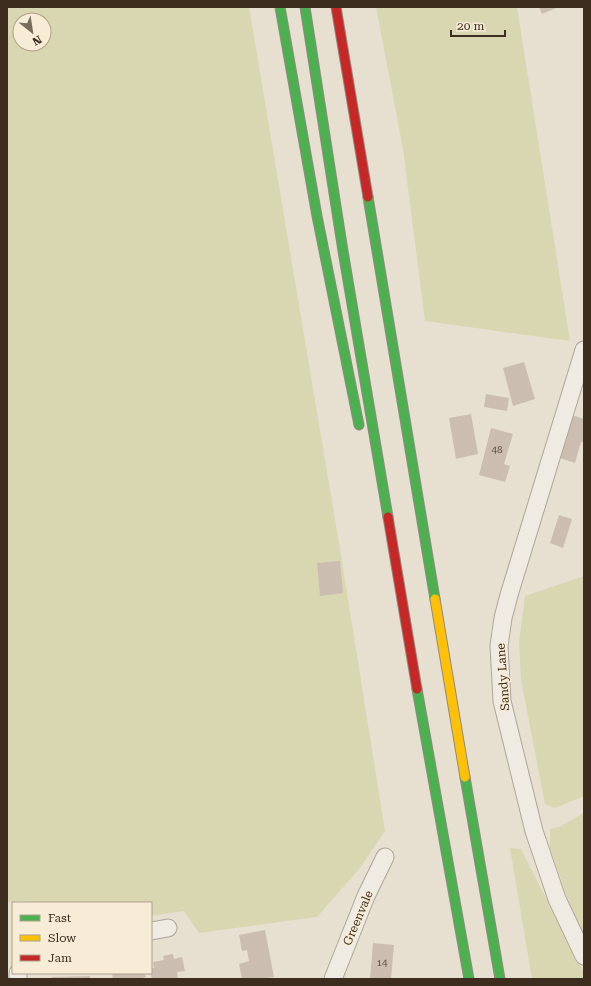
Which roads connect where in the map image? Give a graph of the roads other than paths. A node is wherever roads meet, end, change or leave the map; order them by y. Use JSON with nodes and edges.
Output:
{"nodes":[{"id":1,"x":280,"y":7,"type":"edge"},
{"id":2,"x":305,"y":7,"type":"edge"},
{"id":3,"x":336,"y":7,"type":"edge"},
{"id":4,"x":366,"y":132,"type":"dead end"},
{"id":5,"x":379,"y":262,"type":"junction"},
{"id":6,"x":584,"y":350,"type":"edge"},
{"id":7,"x":360,"y":431,"type":"dead end"},
{"id":8,"x":374,"y":491,"type":"dead end"},
{"id":9,"x":407,"y":627,"type":"junction"},
{"id":10,"x":385,"y":857,"type":"dead end"},
{"id":11,"x":168,"y":928,"type":"dead end"},
{"id":12,"x":152,"y":931,"type":"edge"},
{"id":13,"x":584,"y":956,"type":"edge"},
{"id":14,"x":333,"y":979,"type":"edge"},
{"id":15,"x":470,"y":979,"type":"edge"},
{"id":16,"x":500,"y":979,"type":"edge"}],
"edges":[{"from":1,"to":7,"type":"highway"},
{"from":2,"to":9,"type":"highway"},
{"from":3,"to":5,"type":"highway"},
{"from":4,"to":5,"type":"highway"},
{"from":5,"to":16,"type":"highway"},
{"from":6,"to":13,"type":"street","name":"Sandy Lane"},
{"from":8,"to":9,"type":"highway"},
{"from":9,"to":15,"type":"highway"},
{"from":10,"to":14,"type":"street","name":"Greenvale"},
{"from":11,"to":12,"type":"street"}]}
